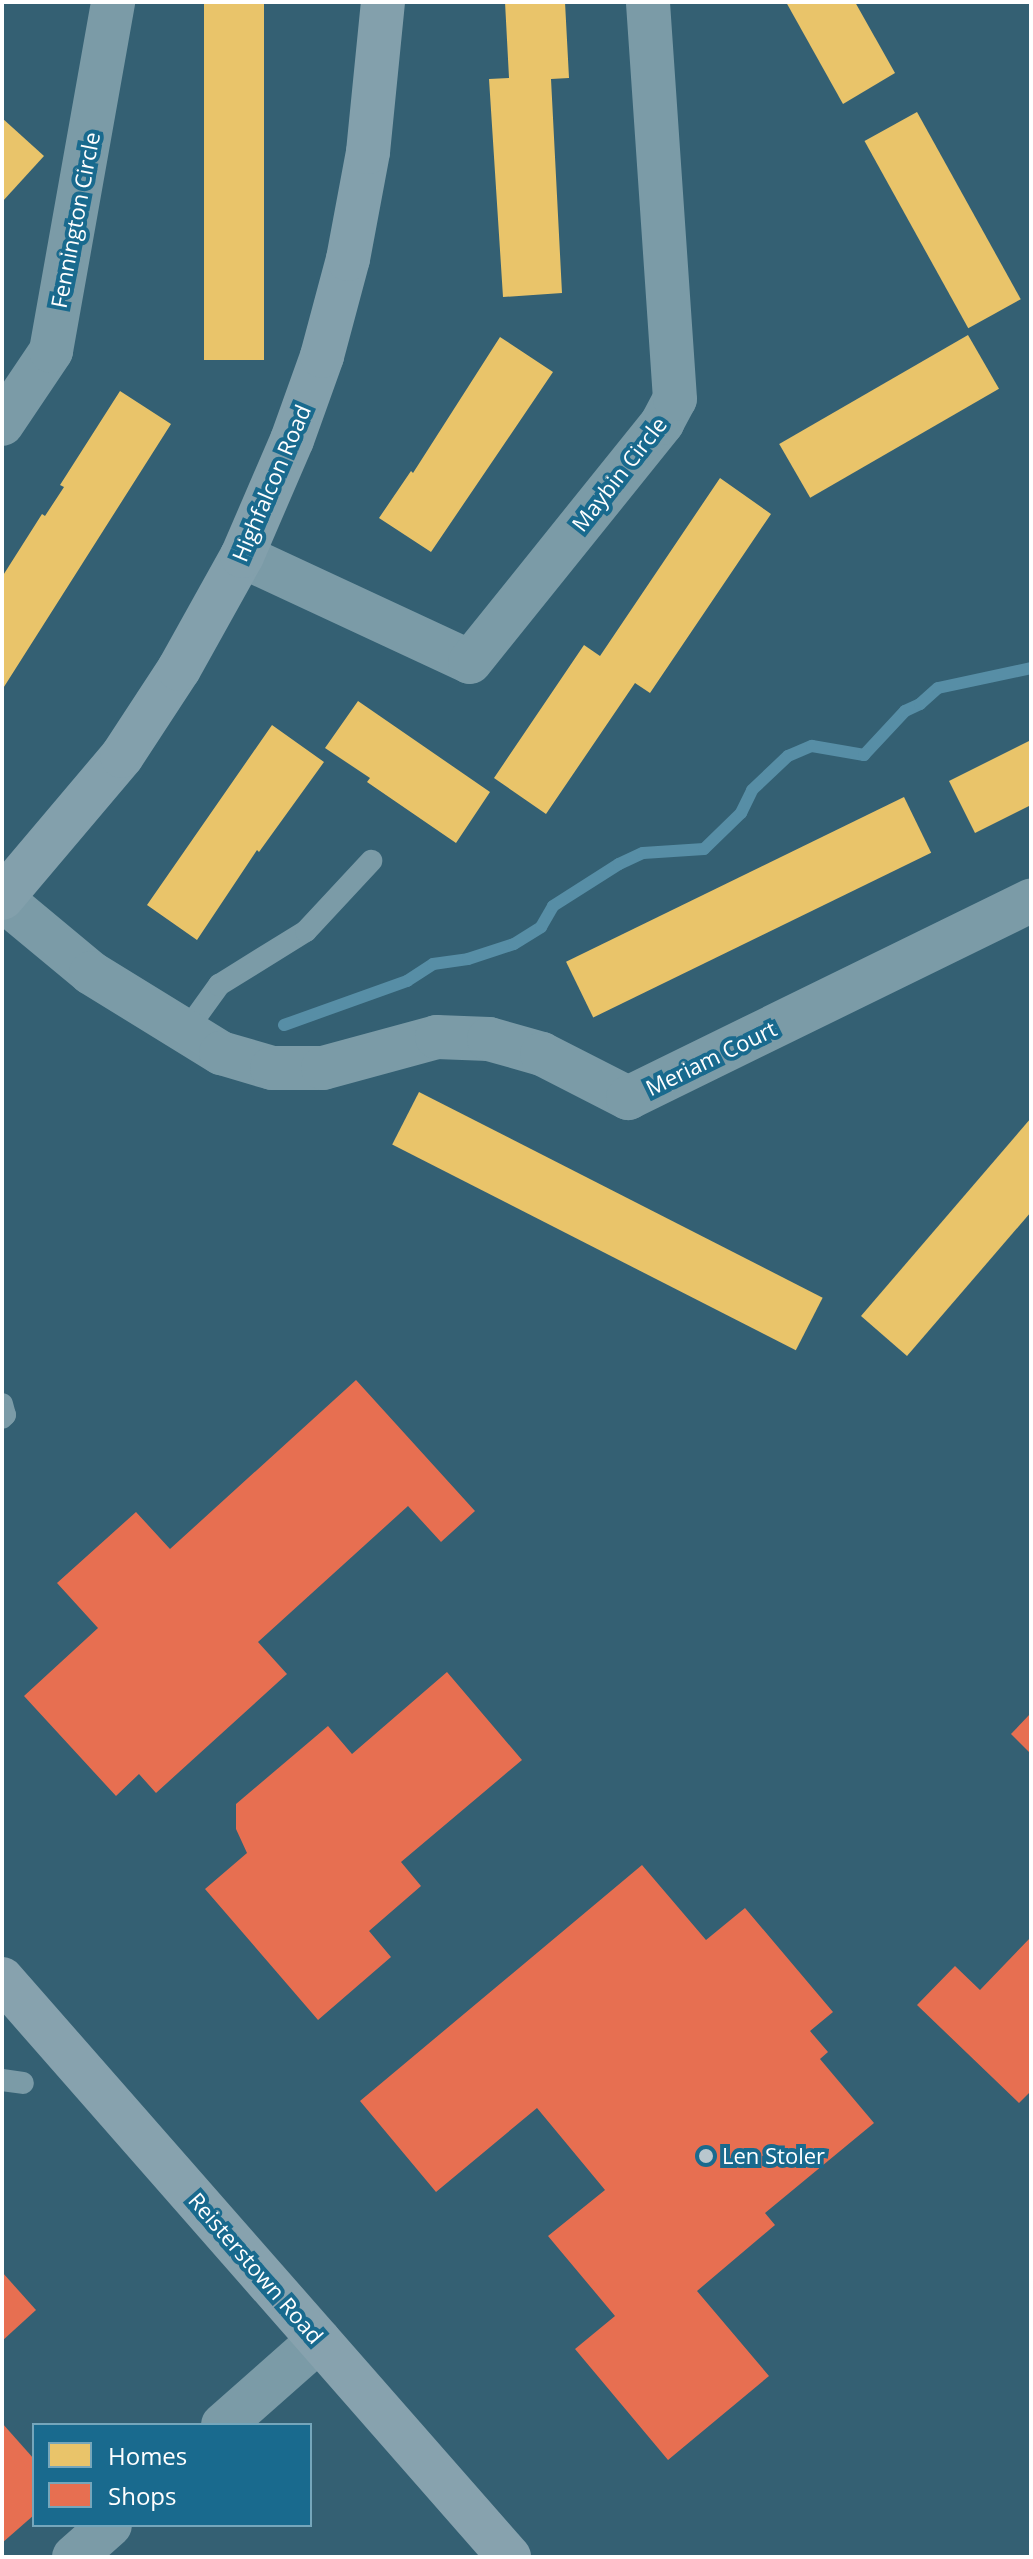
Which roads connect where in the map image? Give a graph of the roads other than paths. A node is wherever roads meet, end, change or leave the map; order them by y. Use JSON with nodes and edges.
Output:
{"nodes":[{"id":1,"x":113,"y":2,"type":"edge"},
{"id":2,"x":383,"y":2,"type":"edge"},
{"id":3,"x":648,"y":2,"type":"edge"},
{"id":4,"x":2,"y":424,"type":"edge"},
{"id":5,"x":242,"y":556,"type":"junction"},
{"id":6,"x":371,"y":861,"type":"dead end"},
{"id":7,"x":2,"y":898,"type":"edge"},
{"id":8,"x":1031,"y":901,"type":"edge"},
{"id":9,"x":186,"y":1031,"type":"junction"},
{"id":10,"x":2,"y":1404,"type":"edge"},
{"id":11,"x":2,"y":1418,"type":"edge"},
{"id":12,"x":2,"y":1979,"type":"edge"},
{"id":13,"x":319,"y":2340,"type":"junction"},
{"id":14,"x":225,"y":2423,"type":"edge"},
{"id":15,"x":108,"y":2527,"type":"edge"},
{"id":16,"x":74,"y":2557,"type":"edge"},
{"id":17,"x":509,"y":2557,"type":"edge"}],
"edges":[{"from":1,"to":4,"type":"street","name":"Fennington Circle"},
{"from":2,"to":5,"type":"street","name":"Highfalcon Road"},
{"from":3,"to":5,"type":"street","name":"Maybin Circle"},
{"from":5,"to":7,"type":"street","name":"Highfalcon Road"},
{"from":6,"to":9,"type":"lane"},
{"from":7,"to":9,"type":"street","name":"Meriam Court"},
{"from":8,"to":9,"type":"street","name":"Meriam Court"},
{"from":10,"to":11,"type":"lane"},
{"from":12,"to":13,"type":"main road","name":"Reisterstown Road"},
{"from":13,"to":14,"type":"street"},
{"from":13,"to":17,"type":"main road","name":"Reisterstown Road"},
{"from":15,"to":16,"type":"street"}]}
